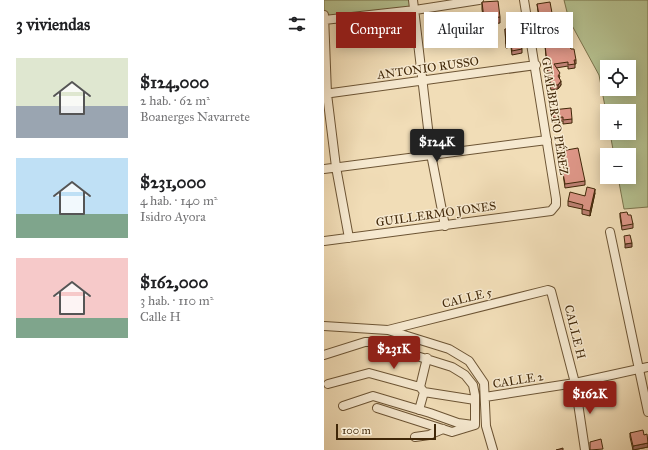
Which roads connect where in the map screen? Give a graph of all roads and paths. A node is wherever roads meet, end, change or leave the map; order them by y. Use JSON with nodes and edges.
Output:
{"nodes":[{"id":1,"x":413,"y":0,"type":"edge"},
{"id":2,"x":479,"y":0,"type":"edge"},
{"id":3,"x":524,"y":0,"type":"edge"},
{"id":4,"x":415,"y":10,"type":"junction"},
{"id":5,"x":324,"y":15,"type":"edge"},
{"id":6,"x":324,"y":20,"type":"edge"},
{"id":7,"x":536,"y":65,"type":"junction"},
{"id":8,"x":423,"y":81,"type":"junction"},
{"id":9,"x":326,"y":94,"type":"edge"},
{"id":10,"x":547,"y":140,"type":"junction"},
{"id":11,"x":431,"y":154,"type":"junction"},
{"id":12,"x":336,"y":167,"type":"junction"},
{"id":13,"x":324,"y":169,"type":"edge"},
{"id":14,"x":551,"y":211,"type":"joint"},
{"id":15,"x":445,"y":226,"type":"junction"},
{"id":16,"x":610,"y":232,"type":"dead end"},
{"id":17,"x":349,"y":238,"type":"junction"},
{"id":18,"x":324,"y":241,"type":"edge"},
{"id":19,"x":551,"y":291,"type":"joint"},
{"id":20,"x":324,"y":326,"type":"edge"},
{"id":21,"x":388,"y":330,"type":"junction"},
{"id":22,"x":324,"y":355,"type":"edge"},
{"id":23,"x":427,"y":358,"type":"junction"},
{"id":24,"x":648,"y":367,"type":"edge"},
{"id":25,"x":639,"y":369,"type":"junction"},
{"id":26,"x":328,"y":384,"type":"dead end"},
{"id":27,"x":575,"y":384,"type":"junction"},
{"id":28,"x":422,"y":390,"type":"junction"},
{"id":29,"x":485,"y":397,"type":"junction"},
{"id":30,"x":475,"y":400,"type":"junction"},
{"id":31,"x":343,"y":406,"type":"dead end"},
{"id":32,"x":377,"y":408,"type":"dead end"},
{"id":33,"x":419,"y":410,"type":"junction"},
{"id":34,"x":648,"y":412,"type":"edge"},
{"id":35,"x":475,"y":425,"type":"junction"},
{"id":36,"x":486,"y":426,"type":"junction"},
{"id":37,"x":443,"y":429,"type":"junction"},
{"id":38,"x":415,"y":437,"type":"dead end"},
{"id":39,"x":493,"y":450,"type":"edge"},
{"id":40,"x":585,"y":450,"type":"edge"}],
"edges":[{"from":1,"to":4,"type":"street"},
{"from":2,"to":4,"type":"street"},
{"from":3,"to":7,"type":"street","name":"GUALBERTO PÉREZ"},
{"from":4,"to":6,"type":"street"},
{"from":4,"to":8,"type":"street"},
{"from":5,"to":6,"type":"street"},
{"from":6,"to":9,"type":"street"},
{"from":7,"to":8,"type":"street","name":"ANTONIO RUSSO"},
{"from":7,"to":10,"type":"street","name":"GUALBERTO PÉREZ"},
{"from":8,"to":9,"type":"street","name":"ANTONIO RUSSO"},
{"from":8,"to":11,"type":"street"},
{"from":9,"to":12,"type":"street"},
{"from":10,"to":11,"type":"street"},
{"from":10,"to":14,"type":"street","name":"GUALBERTO PÉREZ"},
{"from":11,"to":12,"type":"street"},
{"from":11,"to":15,"type":"street"},
{"from":12,"to":13,"type":"street"},
{"from":12,"to":17,"type":"street"},
{"from":14,"to":15,"type":"street","name":"GUILLERMO JONES"},
{"from":15,"to":17,"type":"street","name":"GUILLERMO JONES"},
{"from":16,"to":25,"type":"street"},
{"from":17,"to":18,"type":"street","name":"GUILLERMO JONES"},
{"from":19,"to":21,"type":"street","name":"CALLE 5"},
{"from":19,"to":27,"type":"street","name":"CALLE H"},
{"from":20,"to":21,"type":"street"},
{"from":21,"to":29,"type":"street"},
{"from":22,"to":23,"type":"street"},
{"from":23,"to":28,"type":"street"},
{"from":23,"to":30,"type":"street"},
{"from":24,"to":25,"type":"street","name":"CALLE 2"},
{"from":25,"to":27,"type":"street","name":"CALLE 2"},
{"from":25,"to":34,"type":"street"},
{"from":26,"to":28,"type":"street"},
{"from":27,"to":29,"type":"street","name":"CALLE 2"},
{"from":27,"to":40,"type":"street","name":"CALLE H"},
{"from":28,"to":30,"type":"street"},
{"from":28,"to":33,"type":"street"},
{"from":29,"to":36,"type":"street"},
{"from":30,"to":35,"type":"street"},
{"from":31,"to":33,"type":"street"},
{"from":32,"to":37,"type":"street"},
{"from":33,"to":35,"type":"street"},
{"from":35,"to":36,"type":"street"},
{"from":35,"to":37,"type":"street"},
{"from":36,"to":39,"type":"street"},
{"from":37,"to":38,"type":"street"}]}
